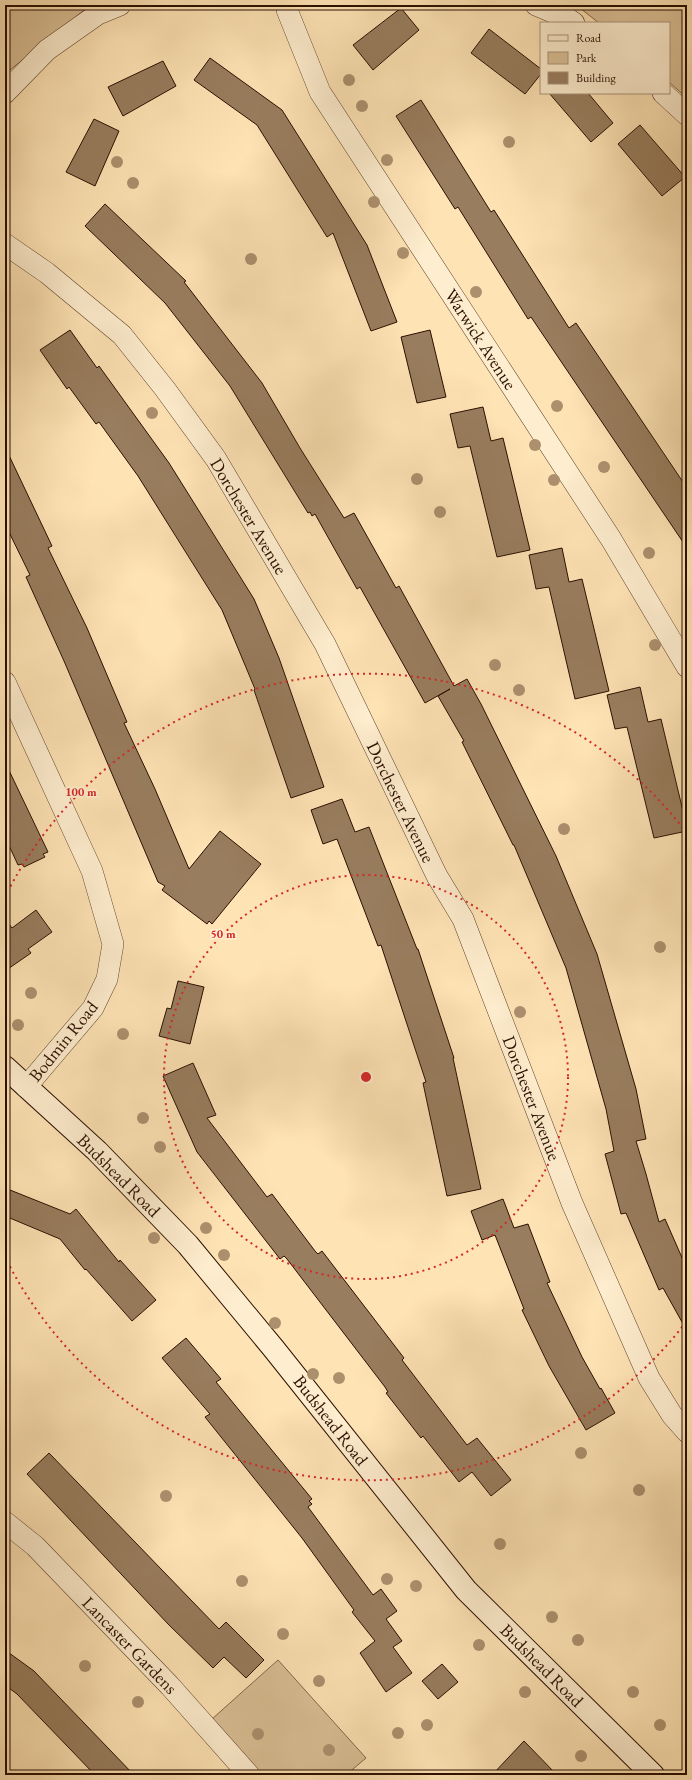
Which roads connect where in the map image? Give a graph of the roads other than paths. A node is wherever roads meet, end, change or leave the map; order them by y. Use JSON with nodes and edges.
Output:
{"nodes":[{"id":1,"x":120,"y":5,"type":"edge"},
{"id":2,"x":287,"y":5,"type":"edge"},
{"id":3,"x":536,"y":5,"type":"edge"},
{"id":4,"x":573,"y":22,"type":"edge"},
{"id":5,"x":5,"y":93,"type":"edge"},
{"id":6,"x":664,"y":94,"type":"edge"},
{"id":7,"x":687,"y":115,"type":"edge"},
{"id":8,"x":5,"y":244,"type":"edge"},
{"id":9,"x":687,"y":667,"type":"edge"},
{"id":10,"x":5,"y":682,"type":"edge"},
{"id":11,"x":5,"y":1068,"type":"edge"},
{"id":12,"x":26,"y":1087,"type":"junction"},
{"id":13,"x":687,"y":1432,"type":"edge"},
{"id":14,"x":5,"y":1522,"type":"edge"},
{"id":15,"x":249,"y":1775,"type":"edge"},
{"id":16,"x":653,"y":1775,"type":"edge"}],
"edges":[{"from":1,"to":5,"type":"street"},
{"from":2,"to":9,"type":"street","name":"Warwick Avenue"},
{"from":3,"to":4,"type":"street"},
{"from":6,"to":7,"type":"street"},
{"from":8,"to":13,"type":"street","name":"Dorchester Avenue"},
{"from":10,"to":12,"type":"street","name":"Bodmin Road"},
{"from":11,"to":12,"type":"street","name":"Budshead Road"},
{"from":12,"to":16,"type":"street","name":"Budshead Road"},
{"from":14,"to":15,"type":"street","name":"Lancaster Gardens"}]}
